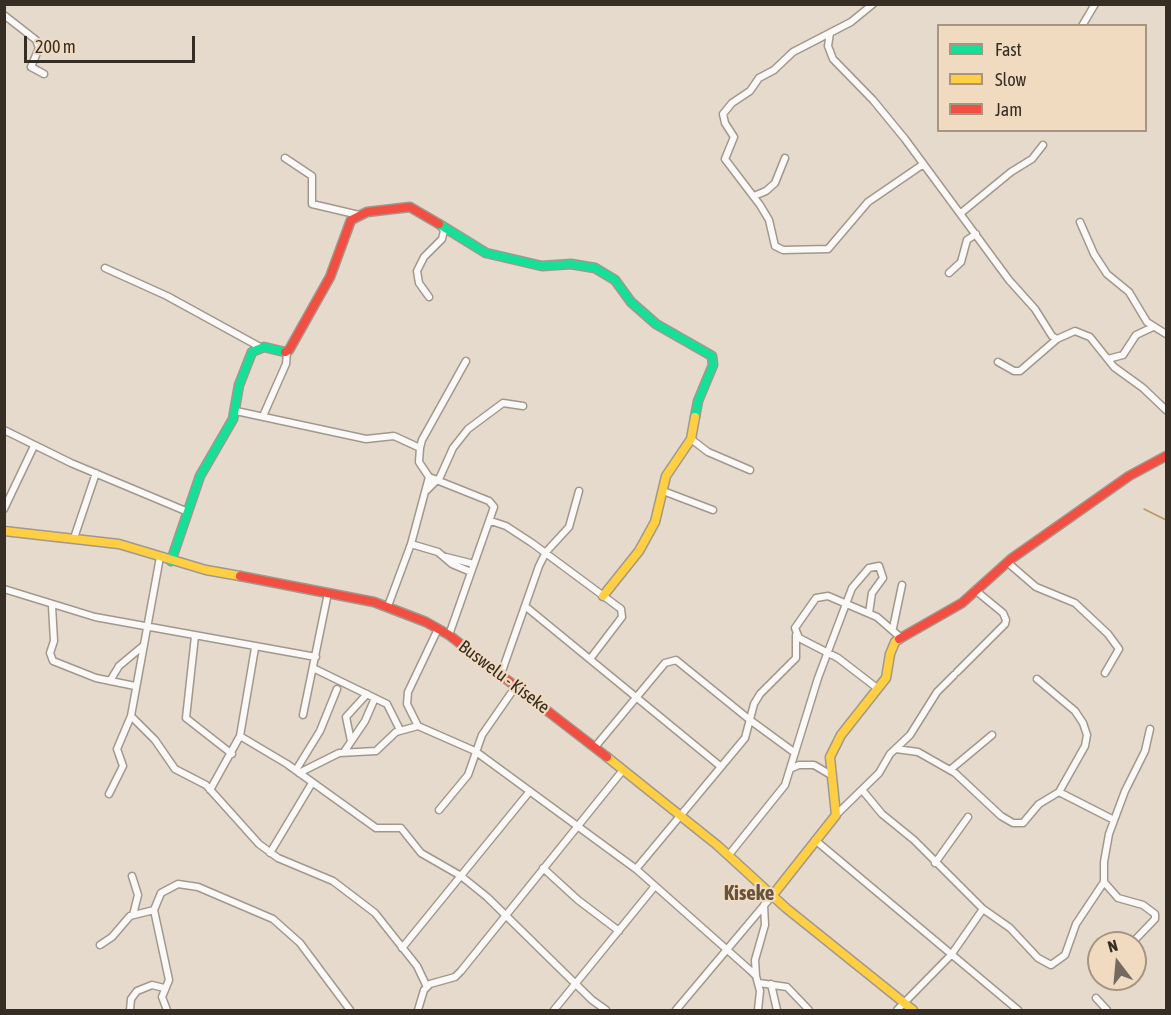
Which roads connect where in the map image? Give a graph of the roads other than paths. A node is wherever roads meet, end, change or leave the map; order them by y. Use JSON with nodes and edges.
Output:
{"nodes":[{"id":1,"x":873,"y":4,"type":"edge"},
{"id":2,"x":1095,"y":4,"type":"edge"},
{"id":3,"x":4,"y":15,"type":"edge"},
{"id":4,"x":1083,"y":24,"type":"edge"},
{"id":5,"x":830,"y":33,"type":"junction"},
{"id":6,"x":44,"y":74,"type":"dead end"},
{"id":7,"x":1043,"y":145,"type":"dead end"},
{"id":8,"x":285,"y":158,"type":"dead end"},
{"id":9,"x":785,"y":158,"type":"dead end"},
{"id":10,"x":922,"y":165,"type":"junction"},
{"id":11,"x":754,"y":196,"type":"junction"},
{"id":12,"x":961,"y":213,"type":"junction"},
{"id":13,"x":359,"y":215,"type":"junction"},
{"id":14,"x":1080,"y":222,"type":"dead end"},
{"id":15,"x":441,"y":225,"type":"junction"},
{"id":16,"x":976,"y":234,"type":"junction"},
{"id":17,"x":105,"y":268,"type":"dead end"},
{"id":18,"x":949,"y":273,"type":"dead end"},
{"id":19,"x":429,"y":297,"type":"dead end"},
{"id":20,"x":1153,"y":327,"type":"junction"},
{"id":21,"x":1167,"y":334,"type":"edge"},
{"id":22,"x":1056,"y":339,"type":"junction"},
{"id":23,"x":260,"y":347,"type":"junction"},
{"id":24,"x":287,"y":352,"type":"junction"},
{"id":25,"x":1108,"y":359,"type":"junction"},
{"id":26,"x":466,"y":361,"type":"dead end"},
{"id":27,"x":998,"y":362,"type":"dead end"},
{"id":28,"x":523,"y":406,"type":"dead end"},
{"id":29,"x":1167,"y":410,"type":"edge"},
{"id":30,"x":236,"y":411,"type":"junction"},
{"id":31,"x":263,"y":416,"type":"junction"},
{"id":32,"x":4,"y":430,"type":"edge"},
{"id":33,"x":691,"y":439,"type":"junction"},
{"id":34,"x":34,"y":446,"type":"junction"},
{"id":35,"x":420,"y":448,"type":"junction"},
{"id":36,"x":1167,"y":456,"type":"edge"},
{"id":37,"x":750,"y":470,"type":"dead end"},
{"id":38,"x":96,"y":473,"type":"junction"},
{"id":39,"x":429,"y":477,"type":"junction"},
{"id":40,"x":437,"y":481,"type":"junction"},
{"id":41,"x":426,"y":491,"type":"junction"},
{"id":42,"x":579,"y":491,"type":"dead end"},
{"id":43,"x":663,"y":491,"type":"junction"},
{"id":44,"x":4,"y":509,"type":"edge"},
{"id":45,"x":713,"y":510,"type":"dead end"},
{"id":46,"x":188,"y":512,"type":"junction"},
{"id":47,"x":490,"y":521,"type":"junction"},
{"id":48,"x":4,"y":531,"type":"edge"},
{"id":49,"x":74,"y":538,"type":"junction"},
{"id":50,"x":411,"y":544,"type":"junction"},
{"id":51,"x":546,"y":552,"type":"junction"},
{"id":52,"x":160,"y":557,"type":"junction"},
{"id":53,"x":445,"y":557,"type":"junction"},
{"id":54,"x":171,"y":561,"type":"junction"},
{"id":55,"x":1007,"y":562,"type":"junction"},
{"id":56,"x":474,"y":564,"type":"junction"},
{"id":57,"x":471,"y":572,"type":"junction"},
{"id":58,"x":902,"y":585,"type":"dead end"},
{"id":59,"x":4,"y":589,"type":"edge"},
{"id":60,"x":975,"y":590,"type":"junction"},
{"id":61,"x":328,"y":593,"type":"junction"},
{"id":62,"x":603,"y":596,"type":"junction"},
{"id":63,"x":847,"y":602,"type":"junction"},
{"id":64,"x":52,"y":606,"type":"junction"},
{"id":65,"x":388,"y":606,"type":"junction"},
{"id":66,"x":525,"y":606,"type":"junction"},
{"id":67,"x":869,"y":613,"type":"junction"},
{"id":68,"x":147,"y":626,"type":"junction"},
{"id":69,"x":893,"y":628,"type":"junction"},
{"id":70,"x":438,"y":629,"type":"junction"},
{"id":71,"x":449,"y":635,"type":"junction"},
{"id":72,"x":796,"y":635,"type":"junction"},
{"id":73,"x":195,"y":636,"type":"junction"},
{"id":74,"x":900,"y":637,"type":"junction"},
{"id":75,"x":143,"y":646,"type":"junction"},
{"id":76,"x":255,"y":648,"type":"junction"},
{"id":77,"x":827,"y":652,"type":"junction"},
{"id":78,"x":316,"y":657,"type":"junction"},
{"id":79,"x":590,"y":659,"type":"junction"},
{"id":80,"x":313,"y":668,"type":"junction"},
{"id":81,"x":1105,"y":673,"type":"dead end"},
{"id":82,"x":501,"y":674,"type":"junction"},
{"id":83,"x":1037,"y":678,"type":"dead end"},
{"id":84,"x":110,"y":681,"type":"junction"},
{"id":85,"x":135,"y":686,"type":"junction"},
{"id":86,"x":516,"y":686,"type":"junction"},
{"id":87,"x":877,"y":688,"type":"junction"},
{"id":88,"x":337,"y":689,"type":"dead end"},
{"id":89,"x":367,"y":694,"type":"junction"},
{"id":90,"x":637,"y":696,"type":"junction"},
{"id":91,"x":375,"y":698,"type":"junction"},
{"id":92,"x":303,"y":715,"type":"dead end"},
{"id":93,"x":130,"y":716,"type":"junction"},
{"id":94,"x":750,"y":720,"type":"junction"},
{"id":95,"x":418,"y":726,"type":"junction"},
{"id":96,"x":1150,"y":729,"type":"dead end"},
{"id":97,"x":400,"y":730,"type":"junction"},
{"id":98,"x":992,"y":735,"type":"dead end"},
{"id":99,"x":240,"y":736,"type":"junction"},
{"id":100,"x":351,"y":741,"type":"junction"},
{"id":101,"x":595,"y":747,"type":"junction"},
{"id":102,"x":896,"y":749,"type":"junction"},
{"id":103,"x":475,"y":751,"type":"junction"},
{"id":104,"x":344,"y":752,"type":"junction"},
{"id":105,"x":795,"y":753,"type":"junction"},
{"id":106,"x":232,"y":754,"type":"junction"},
{"id":107,"x":720,"y":766,"type":"junction"},
{"id":108,"x":790,"y":769,"type":"junction"},
{"id":109,"x":623,"y":770,"type":"junction"},
{"id":110,"x":950,"y":770,"type":"junction"},
{"id":111,"x":297,"y":771,"type":"junction"},
{"id":112,"x":831,"y":775,"type":"junction"},
{"id":113,"x":312,"y":783,"type":"junction"},
{"id":114,"x":210,"y":790,"type":"junction"},
{"id":115,"x":530,"y":791,"type":"junction"},
{"id":116,"x":863,"y":791,"type":"junction"},
{"id":117,"x":1059,"y":792,"type":"junction"},
{"id":118,"x":110,"y":794,"type":"dead end"},
{"id":119,"x":439,"y":810,"type":"dead end"},
{"id":120,"x":836,"y":815,"type":"junction"},
{"id":121,"x":682,"y":816,"type":"junction"},
{"id":122,"x":968,"y":818,"type":"dead end"},
{"id":123,"x":1114,"y":820,"type":"junction"},
{"id":124,"x":578,"y":826,"type":"junction"},
{"id":125,"x":815,"y":840,"type":"junction"},
{"id":126,"x":270,"y":853,"type":"junction"},
{"id":127,"x":728,"y":856,"type":"junction"},
{"id":128,"x":934,"y":863,"type":"junction"},
{"id":129,"x":543,"y":868,"type":"junction"},
{"id":130,"x":636,"y":869,"type":"junction"},
{"id":131,"x":132,"y":876,"type":"dead end"},
{"id":132,"x":461,"y":876,"type":"junction"},
{"id":133,"x":1104,"y":882,"type":"junction"},
{"id":134,"x":655,"y":886,"type":"junction"},
{"id":135,"x":772,"y":896,"type":"junction"},
{"id":136,"x":764,"y":905,"type":"junction"},
{"id":137,"x":983,"y":909,"type":"junction"},
{"id":138,"x":154,"y":910,"type":"junction"},
{"id":139,"x":133,"y":915,"type":"junction"},
{"id":140,"x":505,"y":915,"type":"junction"},
{"id":141,"x":619,"y":931,"type":"junction"},
{"id":142,"x":1144,"y":931,"type":"edge"},
{"id":143,"x":100,"y":945,"type":"dead end"},
{"id":144,"x":402,"y":948,"type":"junction"},
{"id":145,"x":726,"y":952,"type":"junction"},
{"id":146,"x":951,"y":955,"type":"junction"},
{"id":147,"x":757,"y":980,"type":"junction"},
{"id":148,"x":578,"y":984,"type":"junction"},
{"id":149,"x":771,"y":984,"type":"junction"},
{"id":150,"x":427,"y":987,"type":"junction"},
{"id":151,"x":164,"y":988,"type":"junction"},
{"id":152,"x":1096,"y":998,"type":"dead end"},
{"id":153,"x":904,"y":1003,"type":"junction"},
{"id":154,"x":130,"y":1011,"type":"edge"},
{"id":155,"x":167,"y":1011,"type":"edge"},
{"id":156,"x":350,"y":1011,"type":"edge"},
{"id":157,"x":418,"y":1011,"type":"edge"},
{"id":158,"x":554,"y":1011,"type":"edge"},
{"id":159,"x":606,"y":1011,"type":"edge"},
{"id":160,"x":676,"y":1011,"type":"edge"},
{"id":161,"x":758,"y":1011,"type":"edge"},
{"id":162,"x":777,"y":1011,"type":"edge"},
{"id":163,"x":809,"y":1011,"type":"edge"},
{"id":164,"x":897,"y":1011,"type":"edge"},
{"id":165,"x":913,"y":1011,"type":"edge"},
{"id":166,"x":1018,"y":1011,"type":"edge"},
{"id":167,"x":1107,"y":1011,"type":"edge"}],
"edges":[{"from":1,"to":5,"type":"street"},
{"from":2,"to":4,"type":"street"},
{"from":3,"to":6,"type":"street"},
{"from":5,"to":10,"type":"street"},
{"from":5,"to":11,"type":"street"},
{"from":7,"to":12,"type":"street"},
{"from":8,"to":13,"type":"street"},
{"from":9,"to":11,"type":"street"},
{"from":10,"to":11,"type":"street"},
{"from":10,"to":12,"type":"street"},
{"from":12,"to":16,"type":"street"},
{"from":13,"to":15,"type":"street"},
{"from":13,"to":24,"type":"street"},
{"from":14,"to":20,"type":"street"},
{"from":15,"to":19,"type":"street"},
{"from":15,"to":33,"type":"street"},
{"from":16,"to":18,"type":"street"},
{"from":16,"to":22,"type":"street"},
{"from":17,"to":23,"type":"street"},
{"from":20,"to":21,"type":"street"},
{"from":20,"to":25,"type":"street"},
{"from":22,"to":25,"type":"street"},
{"from":22,"to":27,"type":"street"},
{"from":23,"to":24,"type":"street"},
{"from":23,"to":30,"type":"street"},
{"from":24,"to":31,"type":"street"},
{"from":25,"to":29,"type":"street"},
{"from":26,"to":35,"type":"street"},
{"from":28,"to":40,"type":"street"},
{"from":30,"to":31,"type":"street"},
{"from":30,"to":46,"type":"street"},
{"from":31,"to":35,"type":"street"},
{"from":32,"to":34,"type":"street"},
{"from":33,"to":37,"type":"street"},
{"from":33,"to":43,"type":"street"},
{"from":34,"to":38,"type":"street"},
{"from":34,"to":44,"type":"street"},
{"from":35,"to":39,"type":"street"},
{"from":36,"to":55,"type":"street"},
{"from":38,"to":46,"type":"street"},
{"from":38,"to":49,"type":"street"},
{"from":39,"to":40,"type":"street"},
{"from":39,"to":41,"type":"street"},
{"from":40,"to":41,"type":"street"},
{"from":40,"to":47,"type":"street"},
{"from":41,"to":50,"type":"street"},
{"from":42,"to":51,"type":"street"},
{"from":43,"to":45,"type":"street"},
{"from":43,"to":62,"type":"street"},
{"from":46,"to":54,"type":"street"},
{"from":47,"to":51,"type":"street"},
{"from":47,"to":56,"type":"street"},
{"from":48,"to":49,"type":"street","name":"Buswelu - Kiseke"},
{"from":49,"to":52,"type":"street","name":"Buswelu - Kiseke"},
{"from":50,"to":53,"type":"street"},
{"from":50,"to":65,"type":"street"},
{"from":51,"to":62,"type":"street"},
{"from":51,"to":66,"type":"street"},
{"from":52,"to":54,"type":"street","name":"Buswelu - Kiseke"},
{"from":52,"to":68,"type":"street"},
{"from":53,"to":56,"type":"street"},
{"from":53,"to":57,"type":"street"},
{"from":54,"to":61,"type":"street","name":"Buswelu - Kiseke"},
{"from":55,"to":60,"type":"street"},
{"from":55,"to":81,"type":"street"},
{"from":56,"to":57,"type":"street"},
{"from":57,"to":71,"type":"street"},
{"from":58,"to":69,"type":"street"},
{"from":59,"to":64,"type":"street"},
{"from":60,"to":74,"type":"street"},
{"from":60,"to":102,"type":"street"},
{"from":61,"to":65,"type":"street","name":"Buswelu - Kiseke"},
{"from":61,"to":78,"type":"street"},
{"from":62,"to":79,"type":"street"},
{"from":63,"to":67,"type":"street"},
{"from":63,"to":67,"type":"street"},
{"from":63,"to":72,"type":"street"},
{"from":63,"to":77,"type":"street"},
{"from":64,"to":68,"type":"street"},
{"from":64,"to":84,"type":"street"},
{"from":65,"to":70,"type":"street","name":"Buswelu - Kiseke"},
{"from":66,"to":79,"type":"street"},
{"from":66,"to":82,"type":"street"},
{"from":67,"to":69,"type":"street"},
{"from":68,"to":73,"type":"street"},
{"from":68,"to":75,"type":"street"},
{"from":69,"to":74,"type":"street"},
{"from":70,"to":71,"type":"street","name":"Buswelu - Kiseke"},
{"from":70,"to":95,"type":"street"},
{"from":71,"to":82,"type":"street","name":"Buswelu - Kiseke"},
{"from":72,"to":77,"type":"street"},
{"from":72,"to":94,"type":"street"},
{"from":73,"to":76,"type":"street"},
{"from":73,"to":106,"type":"street"},
{"from":74,"to":87,"type":"street"},
{"from":75,"to":84,"type":"street"},
{"from":75,"to":85,"type":"street"},
{"from":76,"to":78,"type":"street"},
{"from":76,"to":99,"type":"street"},
{"from":77,"to":87,"type":"street"},
{"from":77,"to":105,"type":"street"},
{"from":78,"to":80,"type":"street"},
{"from":79,"to":90,"type":"street"},
{"from":80,"to":89,"type":"street"},
{"from":80,"to":92,"type":"street"},
{"from":82,"to":86,"type":"street","name":"Buswelu - Kiseke"},
{"from":83,"to":117,"type":"street"},
{"from":84,"to":85,"type":"street"},
{"from":85,"to":93,"type":"street"},
{"from":86,"to":101,"type":"street","name":"Buswelu - Kiseke"},
{"from":86,"to":103,"type":"street"},
{"from":87,"to":112,"type":"street"},
{"from":88,"to":111,"type":"street"},
{"from":89,"to":91,"type":"street"},
{"from":89,"to":100,"type":"street"},
{"from":90,"to":94,"type":"street"},
{"from":90,"to":101,"type":"street"},
{"from":90,"to":107,"type":"street"},
{"from":91,"to":97,"type":"street"},
{"from":91,"to":100,"type":"street"},
{"from":93,"to":114,"type":"street"},
{"from":93,"to":118,"type":"street"},
{"from":94,"to":105,"type":"street"},
{"from":94,"to":107,"type":"street"},
{"from":95,"to":97,"type":"street"},
{"from":95,"to":103,"type":"street"},
{"from":96,"to":123,"type":"street"},
{"from":97,"to":104,"type":"street"},
{"from":98,"to":110,"type":"street"},
{"from":99,"to":106,"type":"street"},
{"from":99,"to":111,"type":"street"},
{"from":100,"to":104,"type":"street"},
{"from":101,"to":109,"type":"street","name":"Buswelu - Kiseke"},
{"from":102,"to":110,"type":"street"},
{"from":102,"to":116,"type":"street"},
{"from":103,"to":115,"type":"street"},
{"from":103,"to":119,"type":"street"},
{"from":104,"to":111,"type":"street"},
{"from":105,"to":108,"type":"street"},
{"from":106,"to":114,"type":"street"},
{"from":107,"to":121,"type":"street"},
{"from":108,"to":112,"type":"street"},
{"from":108,"to":127,"type":"street"},
{"from":109,"to":121,"type":"street","name":"Buswelu - Kiseke"},
{"from":109,"to":124,"type":"street"},
{"from":110,"to":117,"type":"street"},
{"from":111,"to":113,"type":"street"},
{"from":112,"to":120,"type":"street"},
{"from":113,"to":126,"type":"street"},
{"from":113,"to":132,"type":"street"},
{"from":114,"to":126,"type":"street"},
{"from":115,"to":124,"type":"street"},
{"from":115,"to":132,"type":"street"},
{"from":116,"to":120,"type":"street"},
{"from":116,"to":128,"type":"street"},
{"from":117,"to":123,"type":"street"},
{"from":120,"to":125,"type":"street"},
{"from":121,"to":127,"type":"street","name":"Buswelu - Kiseke"},
{"from":121,"to":130,"type":"street"},
{"from":122,"to":128,"type":"street"},
{"from":123,"to":133,"type":"street"},
{"from":124,"to":129,"type":"street"},
{"from":124,"to":130,"type":"street"},
{"from":125,"to":135,"type":"street"},
{"from":125,"to":146,"type":"street"},
{"from":126,"to":144,"type":"street"},
{"from":127,"to":135,"type":"street","name":"Buswelu - Kiseke"},
{"from":128,"to":137,"type":"street"},
{"from":129,"to":140,"type":"street"},
{"from":129,"to":141,"type":"street"},
{"from":130,"to":134,"type":"street"},
{"from":131,"to":139,"type":"street"},
{"from":132,"to":140,"type":"street"},
{"from":132,"to":144,"type":"street"},
{"from":133,"to":137,"type":"street"},
{"from":133,"to":142,"type":"street"},
{"from":134,"to":141,"type":"street"},
{"from":134,"to":145,"type":"street"},
{"from":135,"to":136,"type":"street"},
{"from":135,"to":153,"type":"street","name":"Buswelu - Kiseke"},
{"from":136,"to":145,"type":"street"},
{"from":136,"to":147,"type":"street"},
{"from":137,"to":146,"type":"street"},
{"from":138,"to":139,"type":"street"},
{"from":138,"to":151,"type":"street"},
{"from":138,"to":156,"type":"street"},
{"from":139,"to":143,"type":"street"},
{"from":140,"to":148,"type":"street"},
{"from":140,"to":150,"type":"street"},
{"from":141,"to":148,"type":"street"},
{"from":144,"to":150,"type":"street"},
{"from":145,"to":147,"type":"street"},
{"from":145,"to":160,"type":"street"},
{"from":146,"to":153,"type":"street"},
{"from":146,"to":166,"type":"street"},
{"from":147,"to":149,"type":"street"},
{"from":147,"to":161,"type":"street"},
{"from":148,"to":158,"type":"street"},
{"from":148,"to":159,"type":"street"},
{"from":149,"to":162,"type":"street"},
{"from":149,"to":163,"type":"street"},
{"from":150,"to":157,"type":"street"},
{"from":151,"to":154,"type":"street"},
{"from":151,"to":155,"type":"street"},
{"from":152,"to":167,"type":"street"},
{"from":153,"to":164,"type":"street"},
{"from":153,"to":165,"type":"street","name":"Buswelu - Kiseke"}]}
